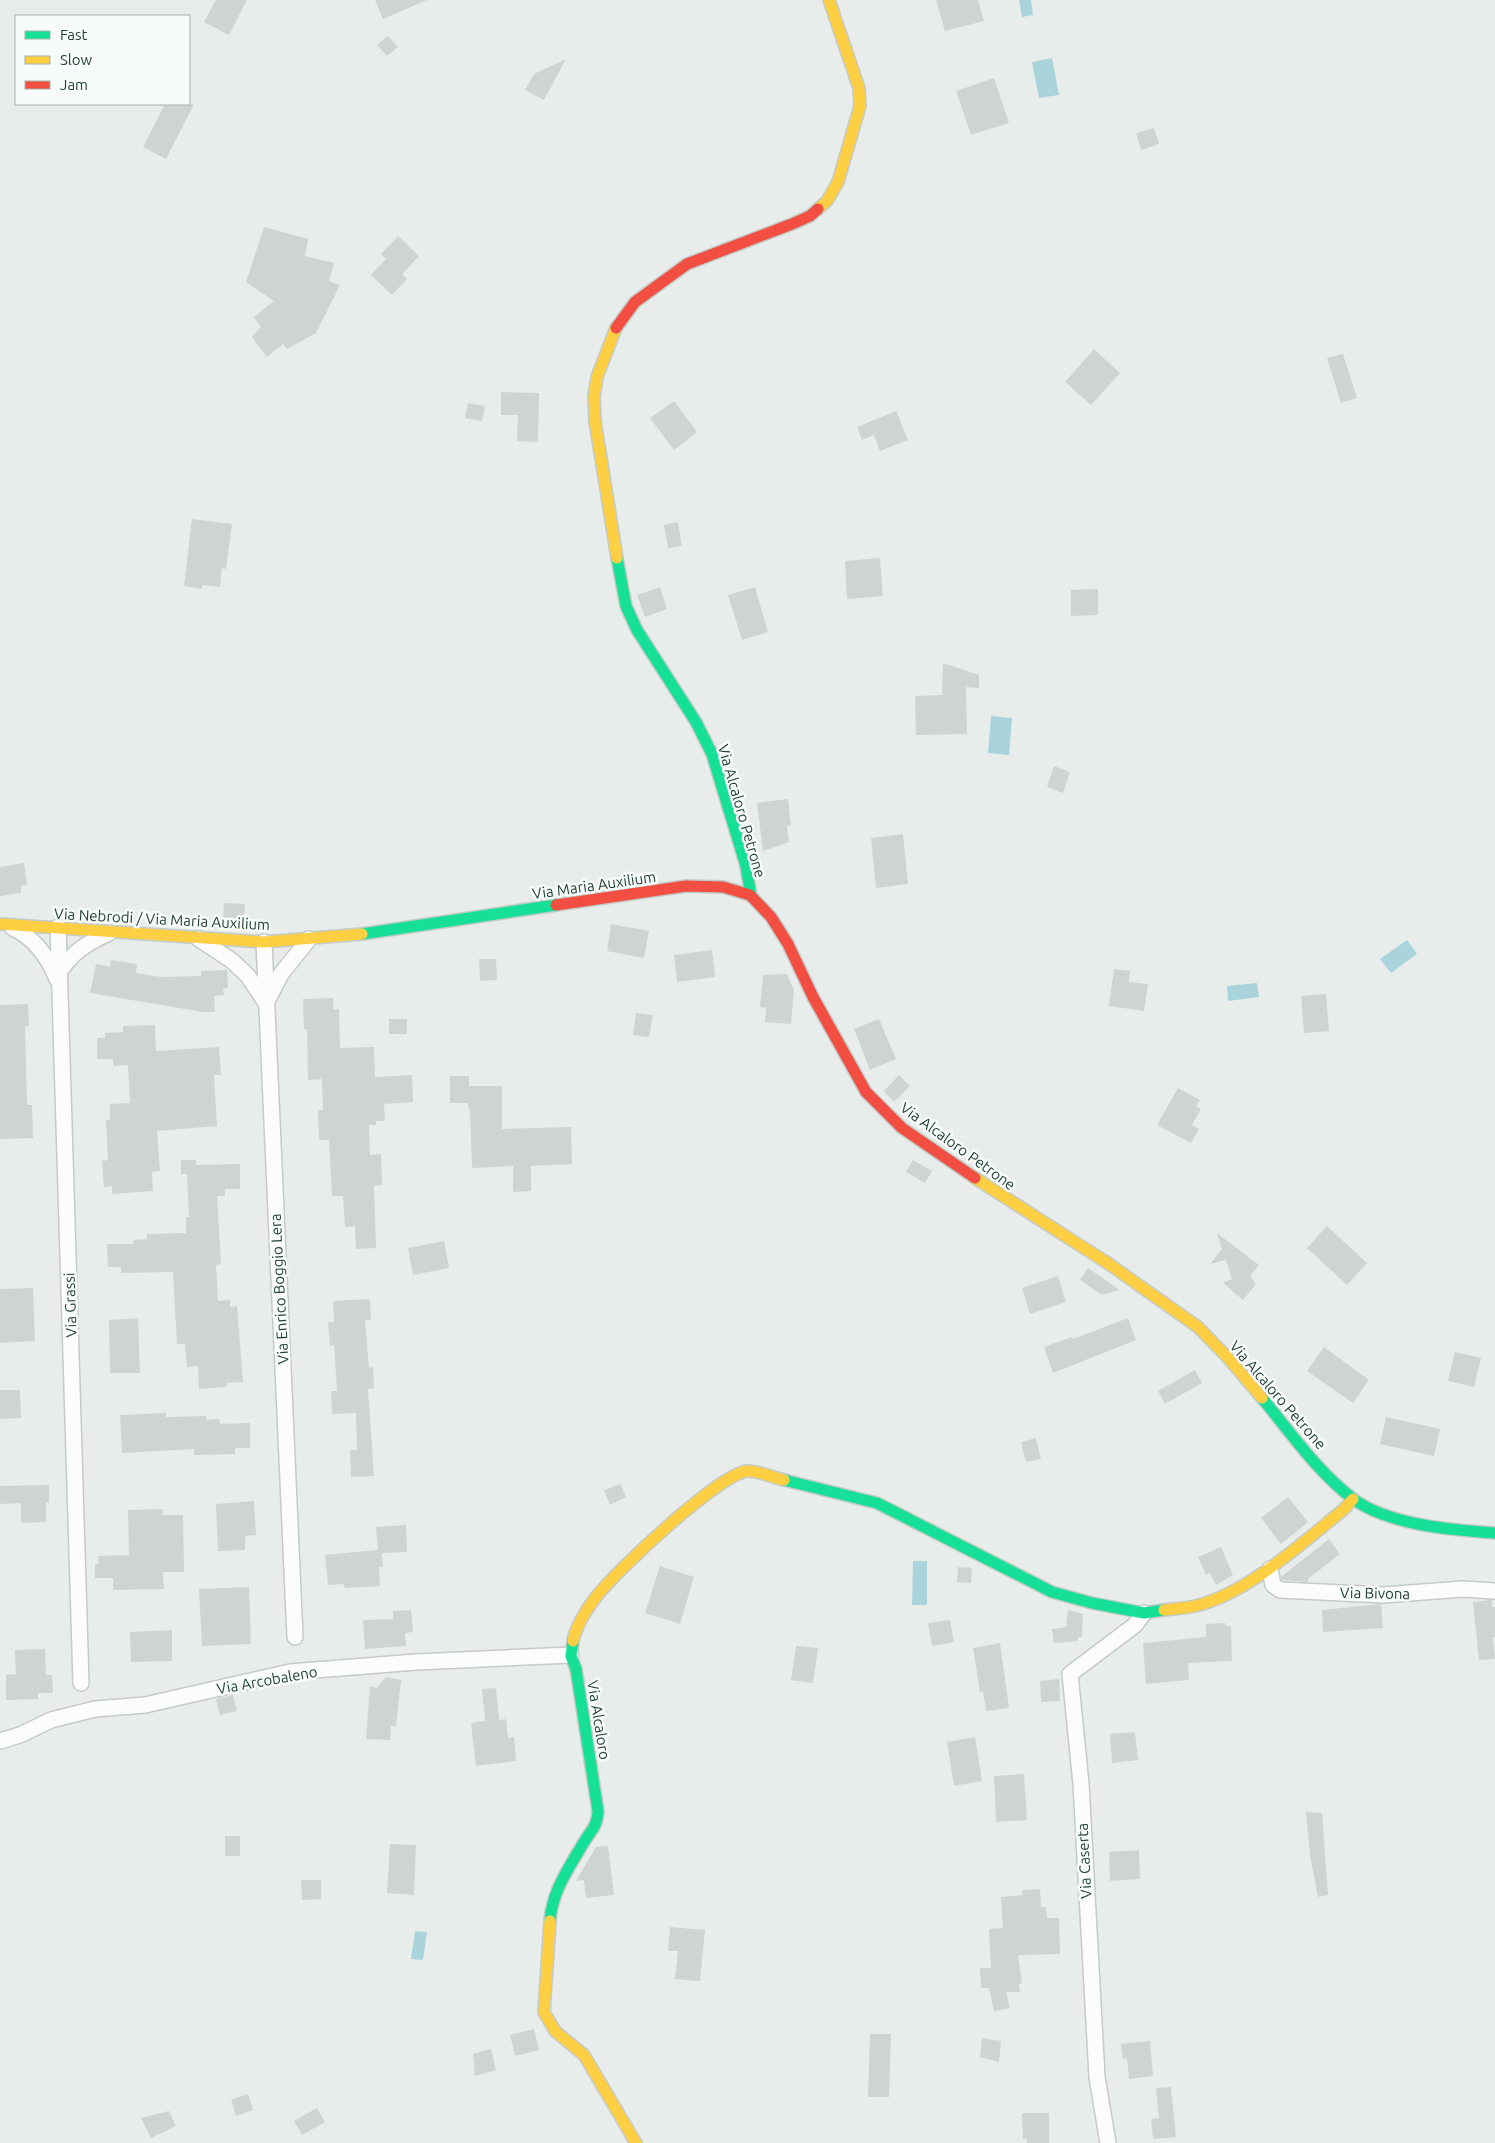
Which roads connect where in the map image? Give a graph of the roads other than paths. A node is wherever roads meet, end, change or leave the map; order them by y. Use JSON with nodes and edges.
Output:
{"nodes":[{"id":1,"x":829,"y":0,"type":"edge"},
{"id":2,"x":750,"y":895,"type":"junction"},
{"id":3,"x":441,"y":923,"type":"joint"},
{"id":4,"x":4,"y":924,"type":"edge"},
{"id":5,"x":58,"y":927,"type":"junction"},
{"id":6,"x":114,"y":931,"type":"junction"},
{"id":7,"x":196,"y":937,"type":"junction"},
{"id":8,"x":309,"y":939,"type":"junction"},
{"id":9,"x":264,"y":942,"type":"junction"},
{"id":10,"x":59,"y":979,"type":"junction"},
{"id":11,"x":266,"y":1003,"type":"junction"},
{"id":12,"x":1353,"y":1499,"type":"junction"},
{"id":13,"x":1495,"y":1533,"type":"edge"},
{"id":14,"x":1270,"y":1569,"type":"junction"},
{"id":15,"x":1495,"y":1591,"type":"edge"},
{"id":16,"x":1144,"y":1613,"type":"junction"},
{"id":17,"x":295,"y":1637,"type":"dead end"},
{"id":18,"x":571,"y":1655,"type":"junction"},
{"id":19,"x":81,"y":1683,"type":"dead end"},
{"id":20,"x":0,"y":1741,"type":"edge"},
{"id":21,"x":636,"y":2143,"type":"edge"},
{"id":22,"x":1108,"y":2143,"type":"edge"}],
"edges":[{"from":1,"to":2,"type":"street","name":"Via Alcaloro Petrone"},
{"from":2,"to":3,"type":"street","name":"Via Maria Auxilium"},
{"from":2,"to":12,"type":"street","name":"Via Alcaloro Petrone"},
{"from":3,"to":8,"type":"street","name":"Via Nebrodi / Via Maria Auxilium"},
{"from":4,"to":5,"type":"street","name":"Via Nebrodi / Via Maria Auxilium"},
{"from":4,"to":10,"type":"street"},
{"from":5,"to":6,"type":"street","name":"Via Nebrodi / Via Maria Auxilium"},
{"from":5,"to":10,"type":"street","name":"Via Grassi"},
{"from":6,"to":7,"type":"street","name":"Via Nebrodi / Via Maria Auxilium"},
{"from":6,"to":10,"type":"street"},
{"from":7,"to":9,"type":"street","name":"Via Nebrodi / Via Maria Auxilium"},
{"from":7,"to":11,"type":"street"},
{"from":8,"to":9,"type":"street","name":"Via Nebrodi / Via Maria Auxilium"},
{"from":8,"to":11,"type":"street"},
{"from":9,"to":11,"type":"street","name":"Via Enrico Boggio Lera"},
{"from":10,"to":19,"type":"street","name":"Via Grassi"},
{"from":11,"to":17,"type":"street","name":"Via Enrico Boggio Lera"},
{"from":12,"to":13,"type":"street","name":"Via Alcaloro Petrone"},
{"from":12,"to":14,"type":"street"},
{"from":14,"to":15,"type":"street","name":"Via Bivona"},
{"from":14,"to":16,"type":"street"},
{"from":16,"to":18,"type":"street"},
{"from":16,"to":22,"type":"street","name":"Via Caserta"},
{"from":18,"to":20,"type":"street","name":"Via Arcobaleno"},
{"from":18,"to":21,"type":"street","name":"Via Alcaloro"}]}
